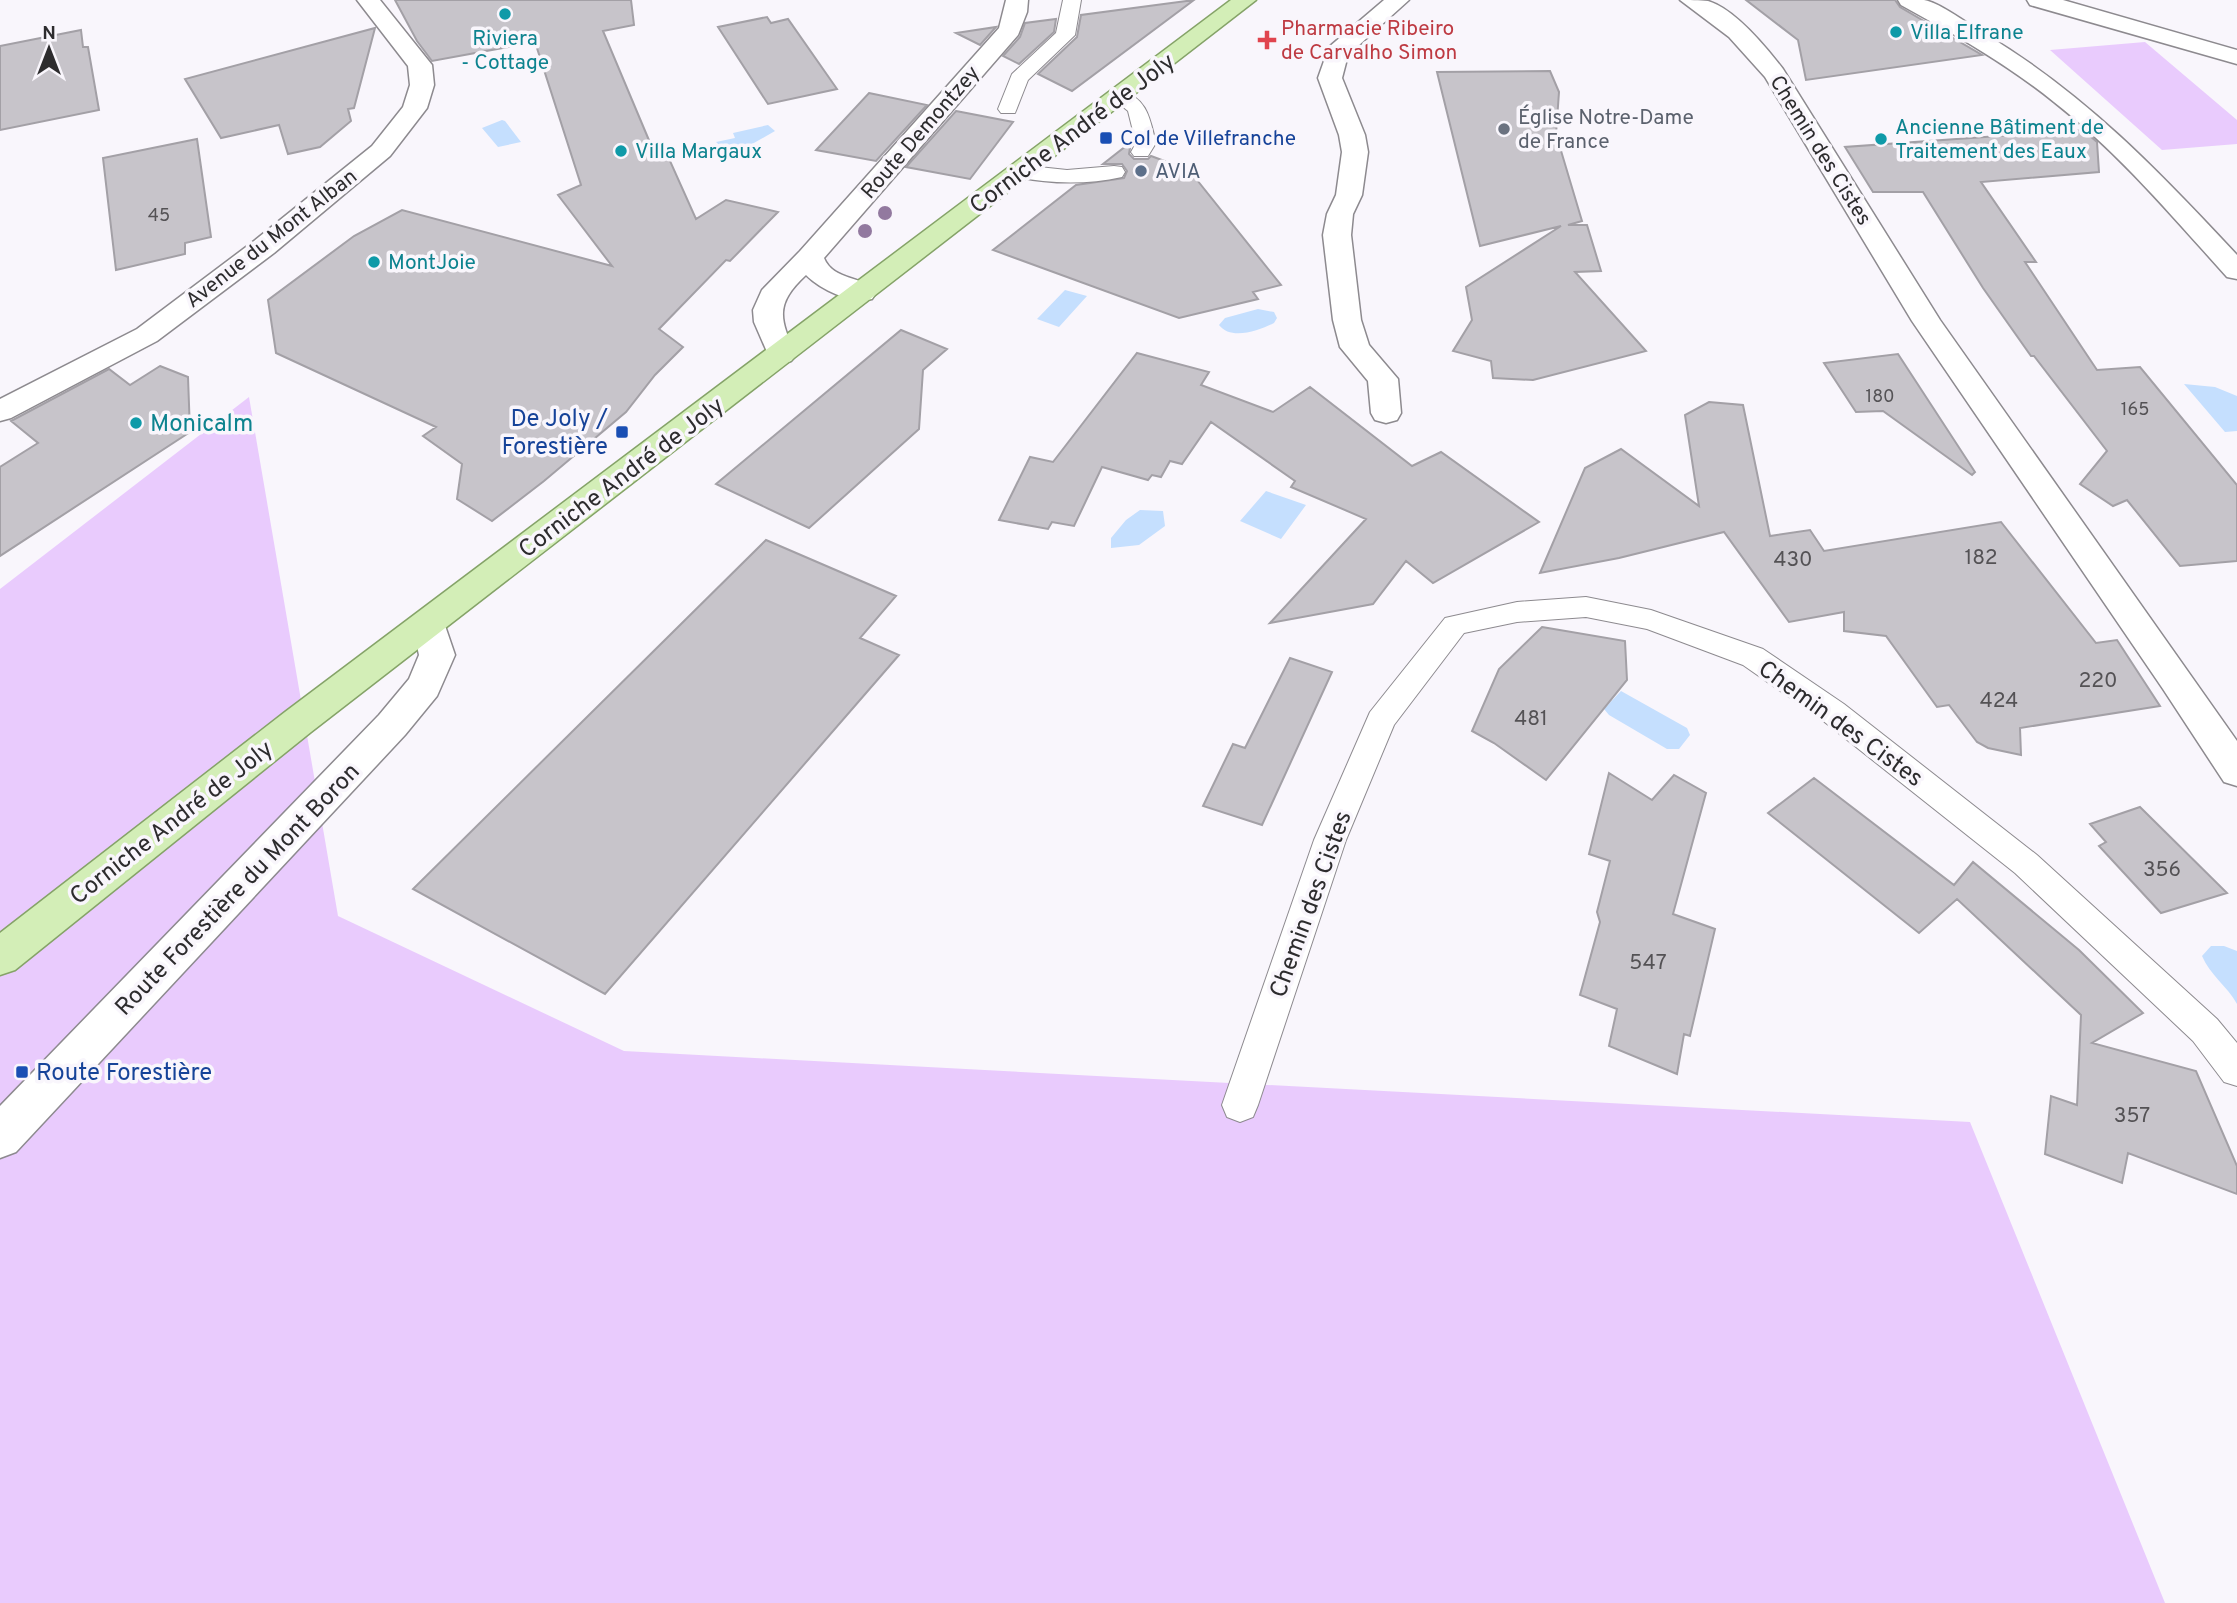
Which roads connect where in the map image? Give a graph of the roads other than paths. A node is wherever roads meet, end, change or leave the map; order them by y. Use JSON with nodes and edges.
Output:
{"nodes":[{"id":1,"x":368,"y":0,"type":"edge"},
{"id":2,"x":1017,"y":0,"type":"edge"},
{"id":3,"x":1072,"y":0,"type":"edge"},
{"id":4,"x":1245,"y":0,"type":"edge"},
{"id":5,"x":1398,"y":0,"type":"edge"},
{"id":6,"x":1691,"y":0,"type":"edge"},
{"id":7,"x":1909,"y":0,"type":"edge"},
{"id":8,"x":2038,"y":0,"type":"edge"},
{"id":9,"x":2237,"y":57,"type":"edge"},
{"id":10,"x":1121,"y":97,"type":"junction"},
{"id":11,"x":1008,"y":108,"type":"dead end"},
{"id":12,"x":1141,"y":152,"type":"dead end"},
{"id":13,"x":1020,"y":171,"type":"junction"},
{"id":14,"x":1114,"y":172,"type":"dead end"},
{"id":15,"x":810,"y":257,"type":"junction"},
{"id":16,"x":2237,"y":271,"type":"edge"},
{"id":17,"x":862,"y":293,"type":"junction"},
{"id":18,"x":781,"y":355,"type":"junction"},
{"id":19,"x":0,"y":411,"type":"edge"},
{"id":20,"x":1387,"y":413,"type":"dead end"},
{"id":21,"x":429,"y":623,"type":"junction"},
{"id":22,"x":2237,"y":771,"type":"edge"},
{"id":23,"x":0,"y":957,"type":"edge"},
{"id":24,"x":2237,"y":1070,"type":"edge"},
{"id":25,"x":1240,"y":1105,"type":"dead end"},
{"id":26,"x":0,"y":1137,"type":"edge"}],
"edges":[{"from":1,"to":19,"type":"street","name":"Avenue du Mont Alban"},
{"from":2,"to":15,"type":"street","name":"Route Demontzey"},
{"from":3,"to":11,"type":"lane"},
{"from":4,"to":10,"type":"main road","name":"Corniche André de Joly"},
{"from":5,"to":20,"type":"street"},
{"from":6,"to":22,"type":"street","name":"Chemin des Cistes"},
{"from":7,"to":16,"type":"street"},
{"from":8,"to":9,"type":"street"},
{"from":10,"to":12,"type":"lane"},
{"from":10,"to":13,"type":"main road","name":"Corniche André de Joly"},
{"from":13,"to":14,"type":"lane"},
{"from":13,"to":17,"type":"main road","name":"Corniche André de Joly"},
{"from":15,"to":17,"type":"street"},
{"from":15,"to":18,"type":"street","name":"Route Demontzey"},
{"from":17,"to":18,"type":"main road","name":"Corniche André de Joly"},
{"from":18,"to":21,"type":"main road","name":"Corniche André de Joly"},
{"from":21,"to":23,"type":"main road","name":"Corniche André de Joly"},
{"from":21,"to":26,"type":"street","name":"Route Forestière du Mont Boron"},
{"from":24,"to":25,"type":"lane","name":"Chemin des Cistes"}]}
